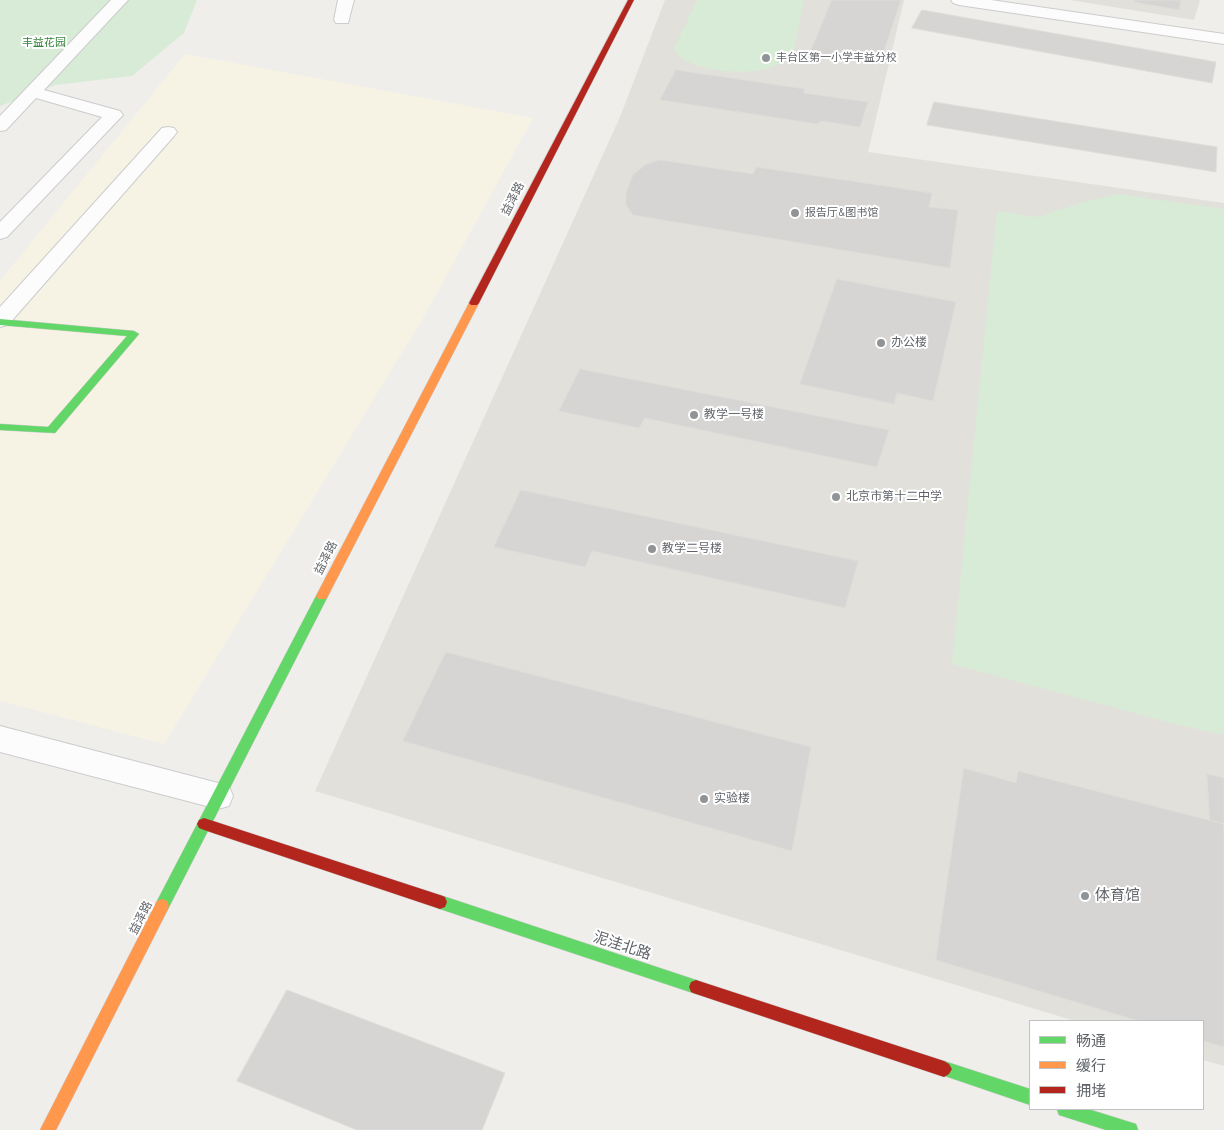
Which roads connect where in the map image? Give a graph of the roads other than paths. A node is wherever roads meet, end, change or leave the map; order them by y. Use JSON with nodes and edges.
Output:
{"nodes":[{"id":1,"x":120,"y":0,"type":"edge"},
{"id":2,"x":346,"y":0,"type":"edge"},
{"id":3,"x":631,"y":0,"type":"edge"},
{"id":4,"x":959,"y":0,"type":"edge"},
{"id":5,"x":342,"y":20,"type":"dead end"},
{"id":6,"x":1224,"y":38,"type":"edge"},
{"id":7,"x":33,"y":92,"type":"junction"},
{"id":8,"x":0,"y":126,"type":"edge"},
{"id":9,"x":168,"y":132,"type":"dead end"},
{"id":10,"x":0,"y":233,"type":"edge"},
{"id":11,"x":0,"y":321,"type":"edge"},
{"id":12,"x":0,"y":427,"type":"edge"},
{"id":13,"x":0,"y":739,"type":"edge"},
{"id":14,"x":218,"y":796,"type":"junction"},
{"id":15,"x":204,"y":824,"type":"junction"},
{"id":16,"x":1029,"y":1097,"type":"edge"},
{"id":17,"x":1068,"y":1110,"type":"edge"},
{"id":18,"x":48,"y":1130,"type":"edge"},
{"id":19,"x":1130,"y":1130,"type":"edge"}],
"edges":[{"from":1,"to":7,"type":"street"},
{"from":2,"to":5,"type":"street"},
{"from":3,"to":14,"type":"street","name":"益泽路"},
{"from":4,"to":6,"type":"street"},
{"from":7,"to":8,"type":"street"},
{"from":7,"to":10,"type":"street"},
{"from":9,"to":11,"type":"street"},
{"from":11,"to":12,"type":"street"},
{"from":13,"to":14,"type":"street"},
{"from":14,"to":15,"type":"street","name":"益泽路"},
{"from":15,"to":16,"type":"street","name":"泥洼北路"},
{"from":15,"to":18,"type":"street","name":"益泽路"},
{"from":17,"to":19,"type":"street"}]}
